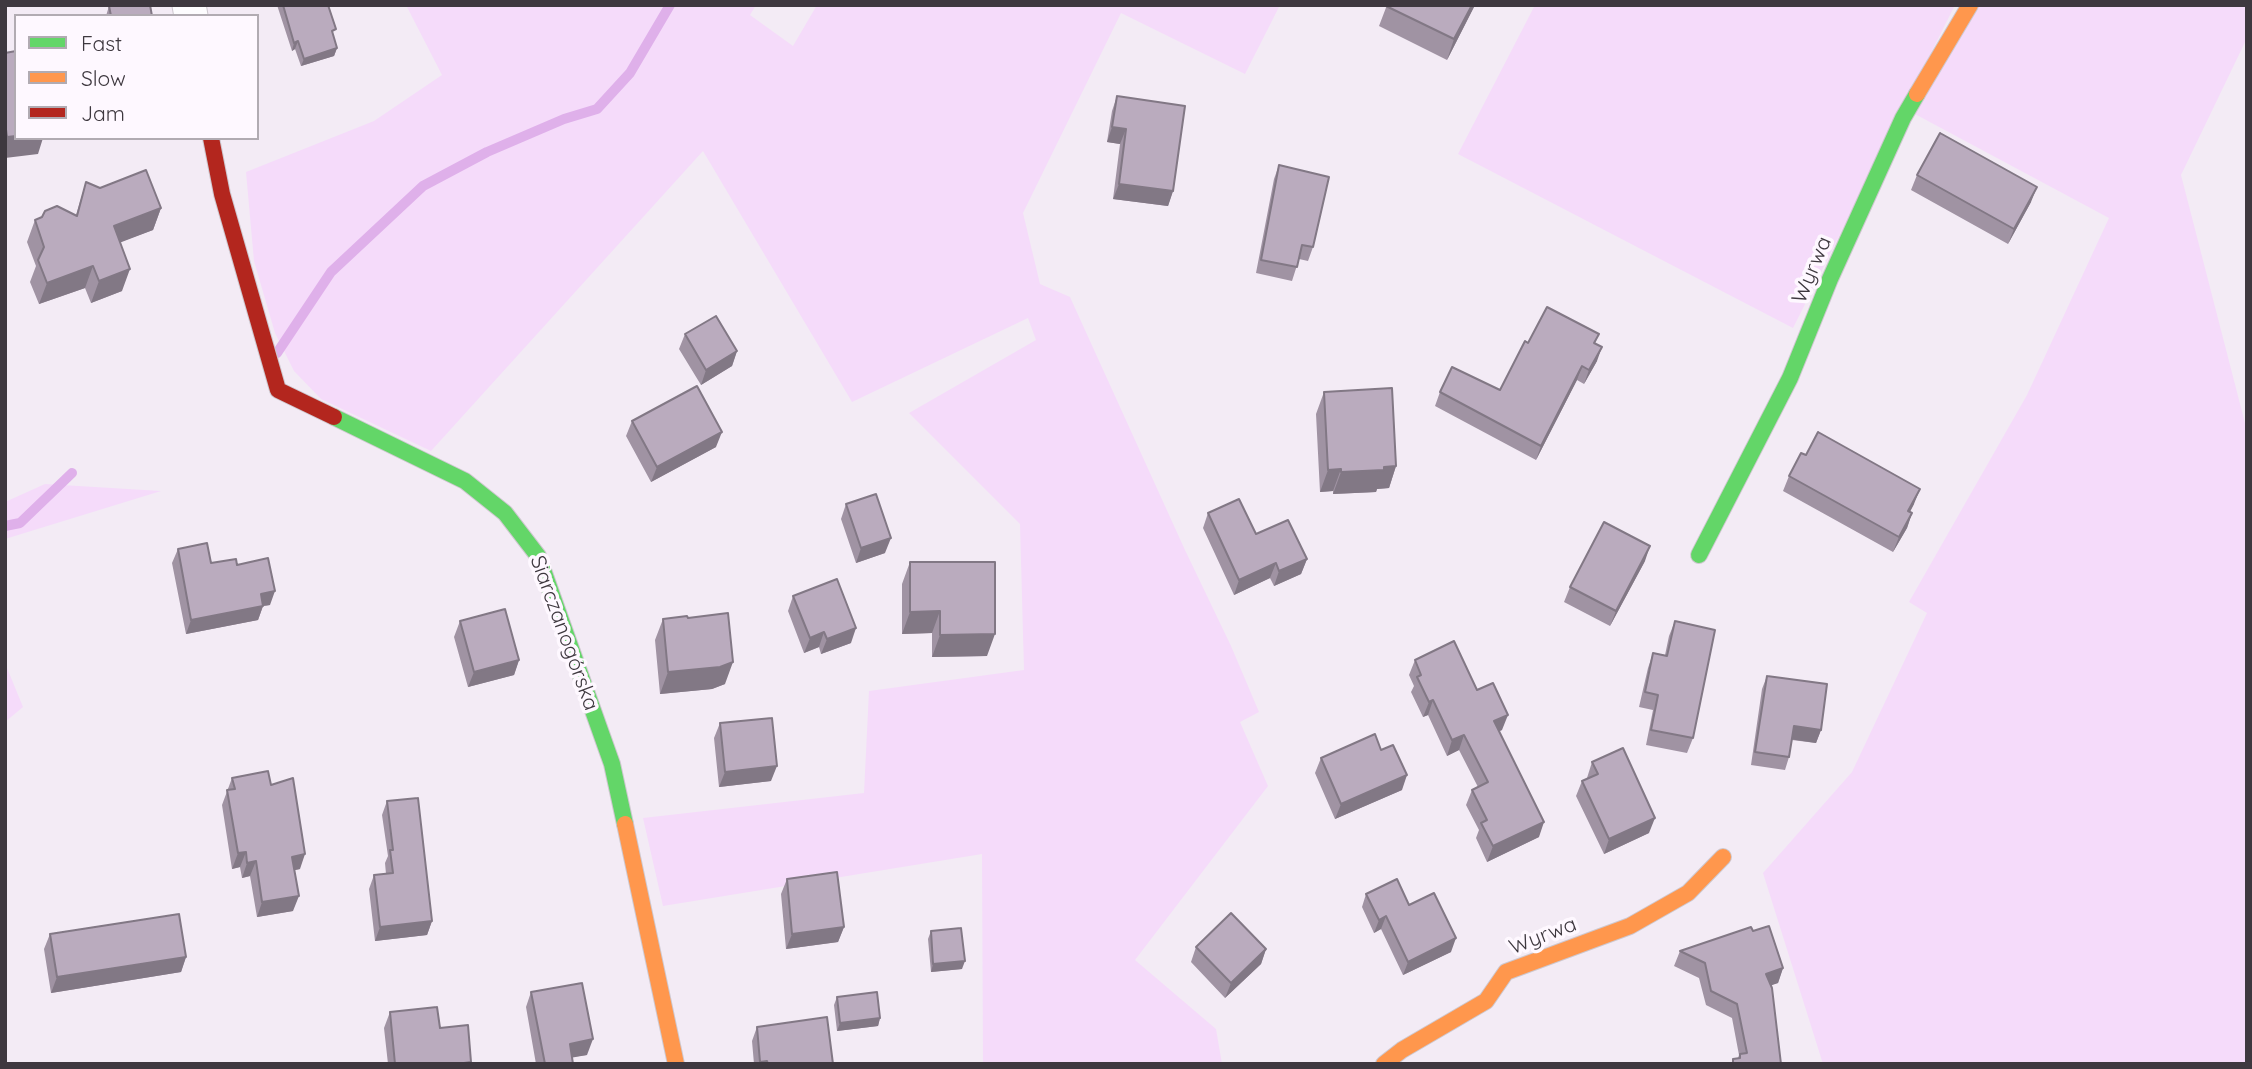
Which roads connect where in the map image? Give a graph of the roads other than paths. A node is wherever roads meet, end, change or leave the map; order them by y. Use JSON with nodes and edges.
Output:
{"nodes":[{"id":1,"x":1970,"y":5,"type":"edge"},
{"id":2,"x":211,"y":140,"type":"edge"},
{"id":3,"x":1699,"y":555,"type":"dead end"},
{"id":4,"x":1723,"y":857,"type":"dead end"},
{"id":5,"x":676,"y":1064,"type":"edge"},
{"id":6,"x":1384,"y":1064,"type":"edge"}],
"edges":[{"from":1,"to":3,"type":"street","name":"Wyrwa"},
{"from":2,"to":5,"type":"street","name":"Siarczanogórska"},
{"from":4,"to":6,"type":"street","name":"Wyrwa"}]}
